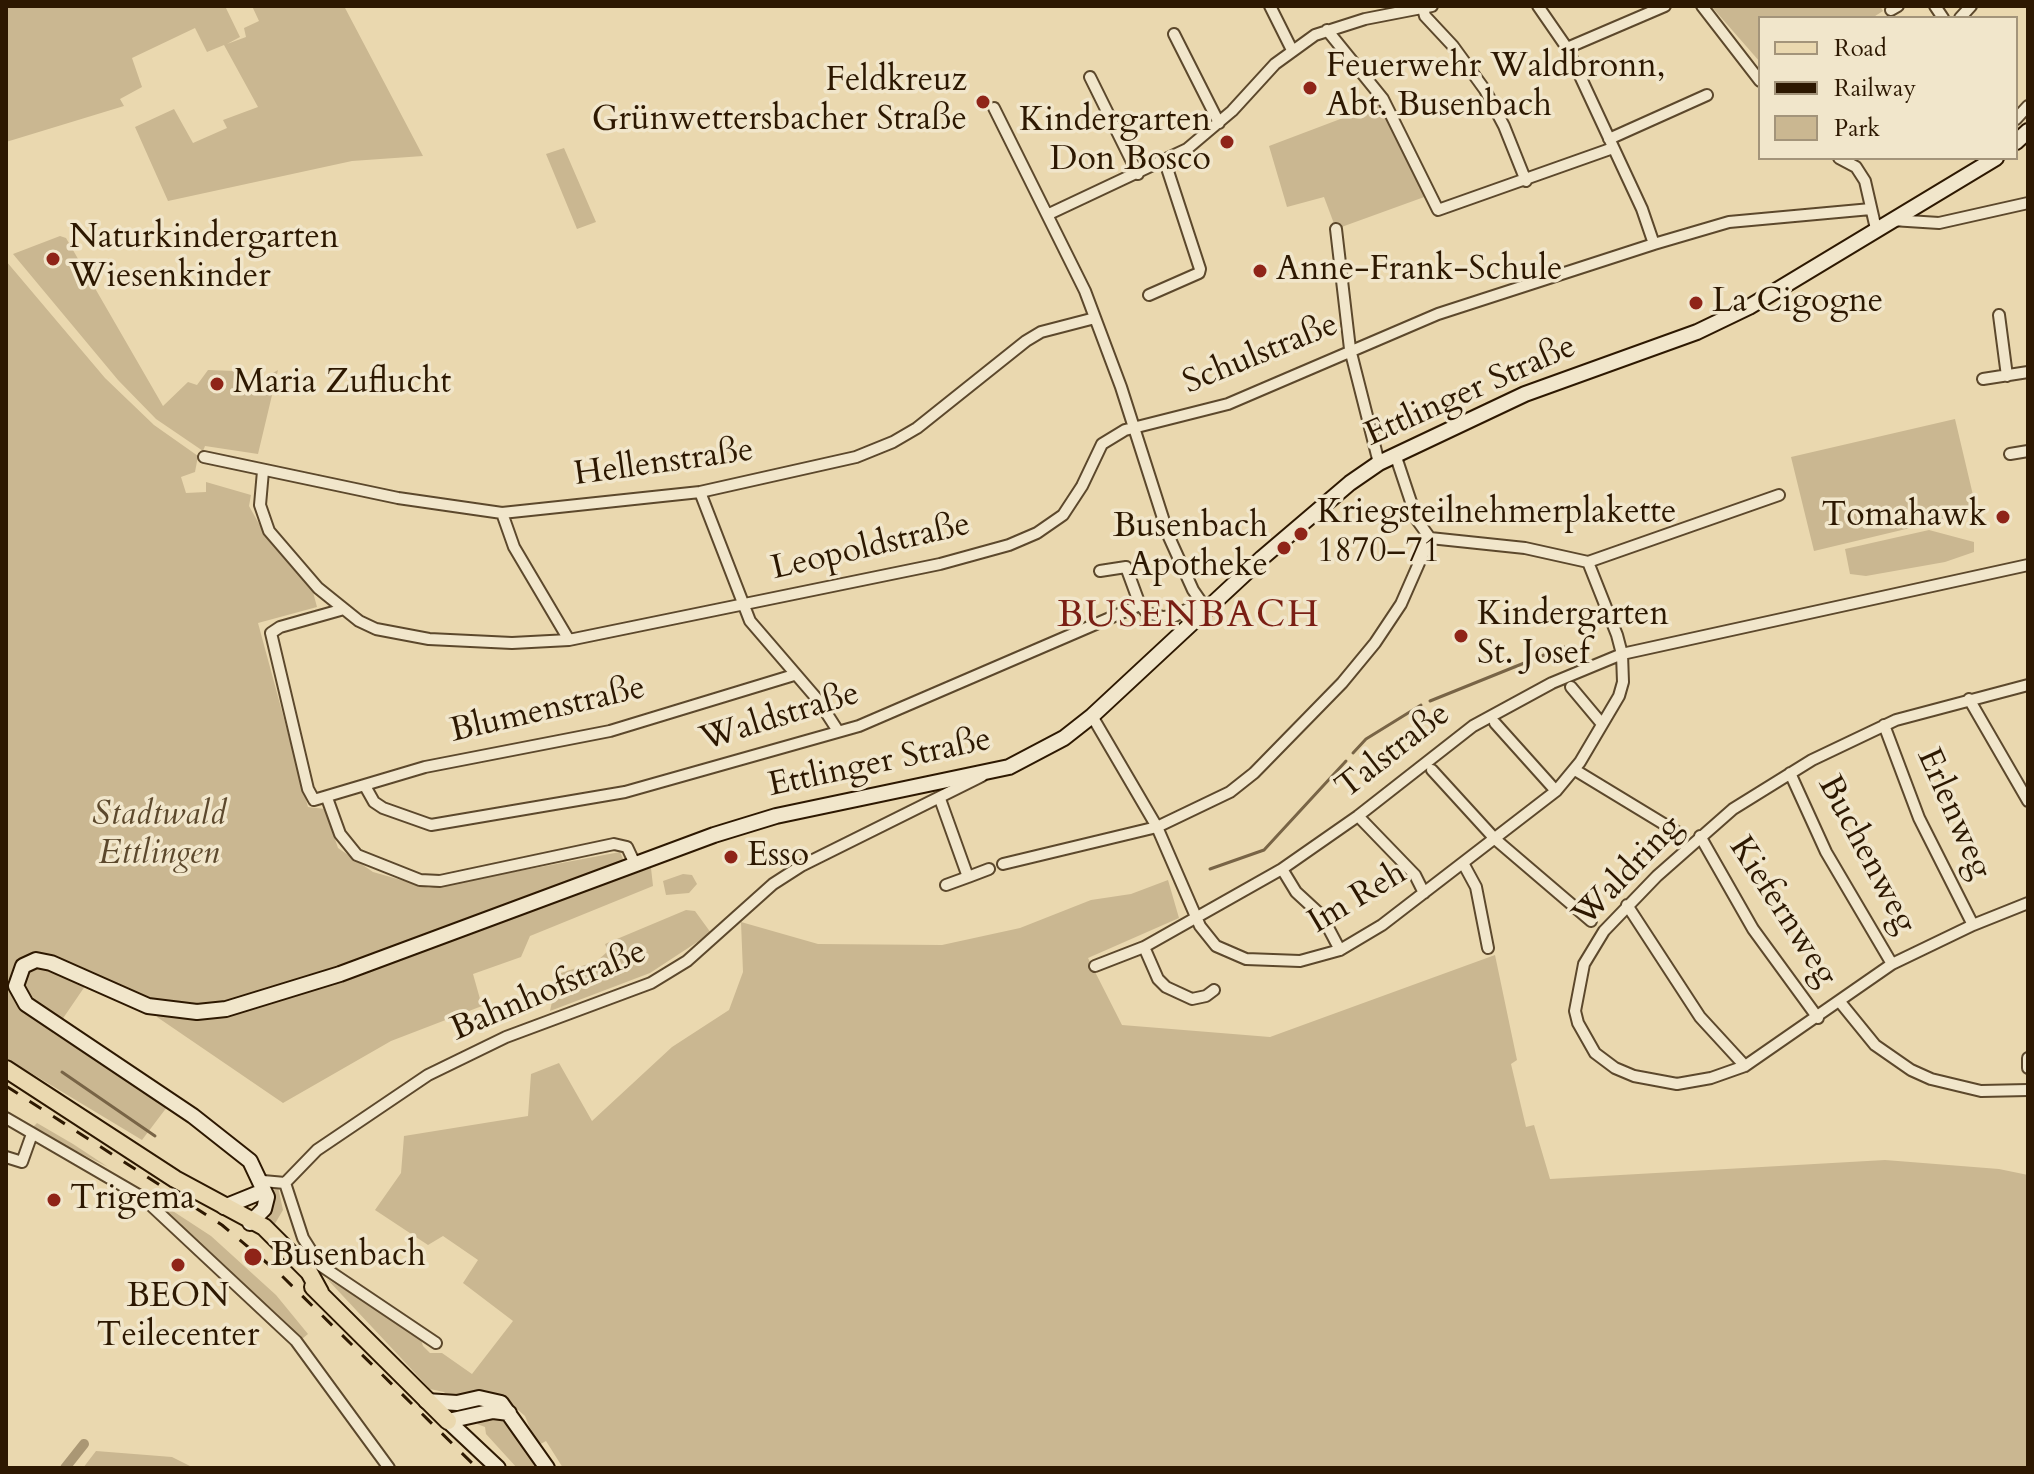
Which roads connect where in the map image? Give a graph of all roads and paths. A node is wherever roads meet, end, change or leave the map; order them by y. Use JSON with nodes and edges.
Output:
{"nodes":[{"id":1,"x":1270,"y":6,"type":"edge"},
{"id":2,"x":1538,"y":6,"type":"edge"},
{"id":3,"x":1665,"y":6,"type":"edge"},
{"id":4,"x":1702,"y":6,"type":"edge"},
{"id":5,"x":1427,"y":7,"type":"edge"},
{"id":6,"x":1327,"y":30,"type":"junction"},
{"id":7,"x":1174,"y":34,"type":"dead end"},
{"id":8,"x":1567,"y":48,"type":"junction"},
{"id":9,"x":1292,"y":50,"type":"junction"},
{"id":10,"x":1090,"y":77,"type":"dead end"},
{"id":11,"x":1758,"y":78,"type":"edge"},
{"id":12,"x":1707,"y":95,"type":"dead end"},
{"id":13,"x":994,"y":108,"type":"dead end"},
{"id":14,"x":1219,"y":123,"type":"junction"},
{"id":15,"x":1611,"y":143,"type":"junction"},
{"id":16,"x":1843,"y":160,"type":"edge"},
{"id":17,"x":1992,"y":160,"type":"edge"},
{"id":18,"x":1165,"y":162,"type":"junction"},
{"id":19,"x":1138,"y":174,"type":"junction"},
{"id":20,"x":1526,"y":181,"type":"junction"},
{"id":21,"x":2028,"y":203,"type":"edge"},
{"id":22,"x":1871,"y":209,"type":"junction"},
{"id":23,"x":1049,"y":214,"type":"junction"},
{"id":24,"x":1892,"y":220,"type":"junction"},
{"id":25,"x":1336,"y":229,"type":"dead end"},
{"id":26,"x":1876,"y":229,"type":"junction"},
{"id":27,"x":1654,"y":244,"type":"junction"},
{"id":28,"x":1149,"y":295,"type":"dead end"},
{"id":29,"x":1999,"y":315,"type":"dead end"},
{"id":30,"x":1095,"y":318,"type":"junction"},
{"id":31,"x":1350,"y":349,"type":"junction"},
{"id":32,"x":2028,"y":372,"type":"edge"},
{"id":33,"x":2007,"y":376,"type":"junction"},
{"id":34,"x":1983,"y":379,"type":"dead end"},
{"id":35,"x":1133,"y":429,"type":"junction"},
{"id":36,"x":2028,"y":451,"type":"edge"},
{"id":37,"x":1395,"y":454,"type":"junction"},
{"id":38,"x":2010,"y":454,"type":"dead end"},
{"id":39,"x":204,"y":457,"type":"dead end"},
{"id":40,"x":1379,"y":463,"type":"junction"},
{"id":41,"x":263,"y":471,"type":"junction"},
{"id":42,"x":700,"y":492,"type":"junction"},
{"id":43,"x":1779,"y":495,"type":"dead end"},
{"id":44,"x":502,"y":513,"type":"junction"},
{"id":45,"x":1430,"y":538,"type":"junction"},
{"id":46,"x":1588,"y":562,"type":"junction"},
{"id":47,"x":2028,"y":565,"type":"edge"},
{"id":48,"x":1100,"y":571,"type":"dead end"},
{"id":49,"x":745,"y":605,"type":"junction"},
{"id":50,"x":1140,"y":605,"type":"junction"},
{"id":51,"x":1204,"y":606,"type":"junction"},
{"id":52,"x":344,"y":609,"type":"junction"},
{"id":53,"x":569,"y":640,"type":"junction"},
{"id":54,"x":1622,"y":654,"type":"junction"},
{"id":55,"x":794,"y":675,"type":"junction"},
{"id":56,"x":2028,"y":685,"type":"edge"},
{"id":57,"x":1571,"y":687,"type":"dead end"},
{"id":58,"x":1969,"y":699,"type":"junction"},
{"id":59,"x":1092,"y":716,"type":"junction"},
{"id":60,"x":1495,"y":723,"type":"dead end"},
{"id":61,"x":1602,"y":724,"type":"junction"},
{"id":62,"x":1884,"y":725,"type":"junction"},
{"id":63,"x":838,"y":731,"type":"junction"},
{"id":64,"x":1432,"y":770,"type":"dead end"},
{"id":65,"x":1575,"y":770,"type":"junction"},
{"id":66,"x":1790,"y":773,"type":"junction"},
{"id":67,"x":982,"y":776,"type":"junction"},
{"id":68,"x":365,"y":786,"type":"junction"},
{"id":69,"x":1556,"y":791,"type":"junction"},
{"id":70,"x":327,"y":798,"type":"junction"},
{"id":71,"x":940,"y":799,"type":"junction"},
{"id":72,"x":2028,"y":801,"type":"edge"},
{"id":73,"x":1362,"y":820,"type":"junction"},
{"id":74,"x":1157,"y":827,"type":"junction"},
{"id":75,"x":1682,"y":835,"type":"dead end"},
{"id":76,"x":1700,"y":836,"type":"junction"},
{"id":77,"x":1495,"y":839,"type":"junction"},
{"id":78,"x":1463,"y":863,"type":"junction"},
{"id":79,"x":635,"y":864,"type":"junction"},
{"id":80,"x":1003,"y":864,"type":"dead end"},
{"id":81,"x":989,"y":869,"type":"dead end"},
{"id":82,"x":1282,"y":869,"type":"junction"},
{"id":83,"x":968,"y":877,"type":"junction"},
{"id":84,"x":946,"y":885,"type":"dead end"},
{"id":85,"x":1424,"y":893,"type":"junction"},
{"id":86,"x":2028,"y":903,"type":"edge"},
{"id":87,"x":1627,"y":905,"type":"junction"},
{"id":88,"x":1196,"y":919,"type":"junction"},
{"id":89,"x":1591,"y":921,"type":"dead end"},
{"id":90,"x":1973,"y":925,"type":"junction"},
{"id":91,"x":1144,"y":947,"type":"junction"},
{"id":92,"x":1488,"y":948,"type":"dead end"},
{"id":93,"x":1340,"y":950,"type":"junction"},
{"id":94,"x":1892,"y":964,"type":"junction"},
{"id":95,"x":1095,"y":966,"type":"dead end"},
{"id":96,"x":1214,"y":990,"type":"dead end"},
{"id":97,"x":1840,"y":1002,"type":"junction"},
{"id":98,"x":1818,"y":1018,"type":"junction"},
{"id":99,"x":2028,"y":1058,"type":"edge"},
{"id":100,"x":1745,"y":1066,"type":"junction"},
{"id":101,"x":2028,"y":1068,"type":"edge"},
{"id":102,"x":6,"y":1069,"type":"edge"},
{"id":103,"x":2028,"y":1090,"type":"edge"},
{"id":104,"x":6,"y":1118,"type":"edge"},
{"id":105,"x":32,"y":1134,"type":"junction"},
{"id":106,"x":6,"y":1157,"type":"edge"},
{"id":107,"x":285,"y":1183,"type":"junction"},
{"id":108,"x":262,"y":1187,"type":"junction"},
{"id":109,"x":224,"y":1207,"type":"junction"},
{"id":110,"x":250,"y":1223,"type":"junction"},
{"id":111,"x":436,"y":1343,"type":"dead end"},
{"id":112,"x":426,"y":1401,"type":"junction"},
{"id":113,"x":457,"y":1403,"type":"junction"},
{"id":114,"x":509,"y":1413,"type":"junction"},
{"id":115,"x":478,"y":1414,"type":"junction"},
{"id":116,"x":448,"y":1421,"type":"junction"},
{"id":117,"x":478,"y":1450,"type":"junction"},
{"id":118,"x":389,"y":1468,"type":"edge"},
{"id":119,"x":498,"y":1468,"type":"edge"},
{"id":120,"x":547,"y":1468,"type":"edge"}],
"edges":[{"from":1,"to":9,"type":"street"},
{"from":2,"to":8,"type":"street"},
{"from":3,"to":8,"type":"street"},
{"from":4,"to":11,"type":"street"},
{"from":5,"to":6,"type":"street"},
{"from":5,"to":20,"type":"street"},
{"from":6,"to":9,"type":"street"},
{"from":6,"to":20,"type":"street"},
{"from":7,"to":14,"type":"street"},
{"from":8,"to":15,"type":"street"},
{"from":9,"to":14,"type":"street"},
{"from":10,"to":19,"type":"street"},
{"from":12,"to":15,"type":"street"},
{"from":13,"to":23,"type":"street"},
{"from":14,"to":18,"type":"street"},
{"from":15,"to":20,"type":"street"},
{"from":15,"to":27,"type":"street"},
{"from":16,"to":22,"type":"street"},
{"from":17,"to":24,"type":"main road","name":"Ettlinger Straße"},
{"from":18,"to":19,"type":"street"},
{"from":18,"to":28,"type":"street"},
{"from":19,"to":23,"type":"street"},
{"from":21,"to":24,"type":"street"},
{"from":22,"to":26,"type":"street"},
{"from":22,"to":27,"type":"street","name":"Schulstraße"},
{"from":23,"to":30,"type":"street"},
{"from":24,"to":26,"type":"main road","name":"Ettlinger Straße"},
{"from":25,"to":31,"type":"street"},
{"from":26,"to":37,"type":"main road","name":"Ettlinger Straße"},
{"from":27,"to":31,"type":"street","name":"Schulstraße"},
{"from":29,"to":33,"type":"street"},
{"from":30,"to":35,"type":"street"},
{"from":30,"to":42,"type":"street","name":"Hellenstraße"},
{"from":31,"to":35,"type":"street","name":"Schulstraße"},
{"from":31,"to":40,"type":"street"},
{"from":32,"to":33,"type":"street"},
{"from":33,"to":34,"type":"street"},
{"from":35,"to":49,"type":"street","name":"Leopoldstraße"},
{"from":35,"to":51,"type":"street"},
{"from":36,"to":38,"type":"street"},
{"from":37,"to":40,"type":"main road","name":"Ettlinger Straße"},
{"from":37,"to":45,"type":"street"},
{"from":39,"to":41,"type":"street","name":"Hellenstraße"},
{"from":40,"to":51,"type":"main road","name":"Ettlinger Straße"},
{"from":41,"to":44,"type":"street","name":"Hellenstraße"},
{"from":41,"to":52,"type":"street","name":"Leopoldstraße"},
{"from":42,"to":44,"type":"street","name":"Hellenstraße"},
{"from":42,"to":49,"type":"street"},
{"from":43,"to":46,"type":"street"},
{"from":44,"to":53,"type":"street"},
{"from":45,"to":46,"type":"street"},
{"from":45,"to":74,"type":"street"},
{"from":46,"to":54,"type":"street"},
{"from":47,"to":54,"type":"street","name":"Talstraße"},
{"from":48,"to":50,"type":"street"},
{"from":49,"to":53,"type":"street","name":"Leopoldstraße"},
{"from":49,"to":55,"type":"street"},
{"from":50,"to":51,"type":"street"},
{"from":50,"to":63,"type":"street","name":"Waldstraße"},
{"from":51,"to":59,"type":"main road","name":"Ettlinger Straße"},
{"from":52,"to":53,"type":"street","name":"Leopoldstraße"},
{"from":52,"to":70,"type":"street","name":"Blumenstraße"},
{"from":54,"to":61,"type":"street","name":"Im Reh"},
{"from":54,"to":73,"type":"street","name":"Talstraße"},
{"from":55,"to":63,"type":"street"},
{"from":55,"to":68,"type":"street","name":"Blumenstraße"},
{"from":56,"to":58,"type":"street","name":"Waldring"},
{"from":57,"to":61,"type":"street"},
{"from":58,"to":62,"type":"street","name":"Waldring"},
{"from":58,"to":72,"type":"street"},
{"from":59,"to":67,"type":"main road","name":"Ettlinger Straße"},
{"from":59,"to":74,"type":"street","name":"Im Reh"},
{"from":60,"to":69,"type":"street"},
{"from":61,"to":65,"type":"street","name":"Im Reh"},
{"from":62,"to":66,"type":"street","name":"Waldring"},
{"from":62,"to":90,"type":"street","name":"Erlenweg"},
{"from":63,"to":68,"type":"street","name":"Waldstraße"},
{"from":64,"to":77,"type":"street"},
{"from":65,"to":69,"type":"street","name":"Im Reh"},
{"from":65,"to":75,"type":"street"},
{"from":66,"to":76,"type":"street","name":"Waldring"},
{"from":66,"to":94,"type":"street","name":"Buchenweg"},
{"from":67,"to":71,"type":"street","name":"Bahnhofstraße"},
{"from":67,"to":79,"type":"main road","name":"Ettlinger Straße"},
{"from":68,"to":70,"type":"street","name":"Blumenstraße"},
{"from":69,"to":77,"type":"street","name":"Im Reh"},
{"from":70,"to":79,"type":"street"},
{"from":71,"to":83,"type":"street"},
{"from":71,"to":107,"type":"street","name":"Bahnhofstraße"},
{"from":73,"to":82,"type":"street","name":"Talstraße"},
{"from":73,"to":85,"type":"street"},
{"from":74,"to":80,"type":"street"},
{"from":74,"to":88,"type":"street","name":"Im Reh"},
{"from":76,"to":87,"type":"street","name":"Waldring"},
{"from":76,"to":98,"type":"street","name":"Kiefernweg"},
{"from":77,"to":78,"type":"street","name":"Im Reh"},
{"from":77,"to":89,"type":"street"},
{"from":78,"to":85,"type":"street","name":"Im Reh"},
{"from":78,"to":92,"type":"street"},
{"from":79,"to":108,"type":"main road","name":"Ettlinger Straße"},
{"from":81,"to":83,"type":"street"},
{"from":82,"to":88,"type":"street","name":"Talstraße"},
{"from":82,"to":93,"type":"street"},
{"from":83,"to":84,"type":"street"},
{"from":85,"to":93,"type":"street","name":"Im Reh"},
{"from":86,"to":90,"type":"street","name":"Waldring"},
{"from":87,"to":100,"type":"street"},
{"from":87,"to":100,"type":"street","name":"Waldring"},
{"from":88,"to":91,"type":"street","name":"Talstraße"},
{"from":88,"to":93,"type":"street","name":"Im Reh"},
{"from":90,"to":94,"type":"street","name":"Waldring"},
{"from":91,"to":95,"type":"street","name":"Talstraße"},
{"from":91,"to":96,"type":"street"},
{"from":94,"to":97,"type":"street","name":"Waldring"},
{"from":97,"to":98,"type":"street","name":"Waldring"},
{"from":97,"to":103,"type":"street"},
{"from":98,"to":100,"type":"street","name":"Waldring"},
{"from":99,"to":101,"type":"street"},
{"from":102,"to":109,"type":"main road"},
{"from":104,"to":105,"type":"street"},
{"from":105,"to":106,"type":"street"},
{"from":105,"to":118,"type":"street"},
{"from":107,"to":108,"type":"street"},
{"from":107,"to":111,"type":"street"},
{"from":108,"to":109,"type":"main road"},
{"from":108,"to":110,"type":"main road"},
{"from":109,"to":110,"type":"main road"},
{"from":110,"to":112,"type":"main road"},
{"from":112,"to":113,"type":"main road"},
{"from":112,"to":116,"type":"main road"},
{"from":113,"to":114,"type":"main road"},
{"from":113,"to":116,"type":"main road"},
{"from":114,"to":115,"type":"main road"},
{"from":114,"to":120,"type":"main road"},
{"from":115,"to":116,"type":"main road"},
{"from":115,"to":117,"type":"main road"},
{"from":116,"to":117,"type":"main road"},
{"from":117,"to":119,"type":"main road"}]}
